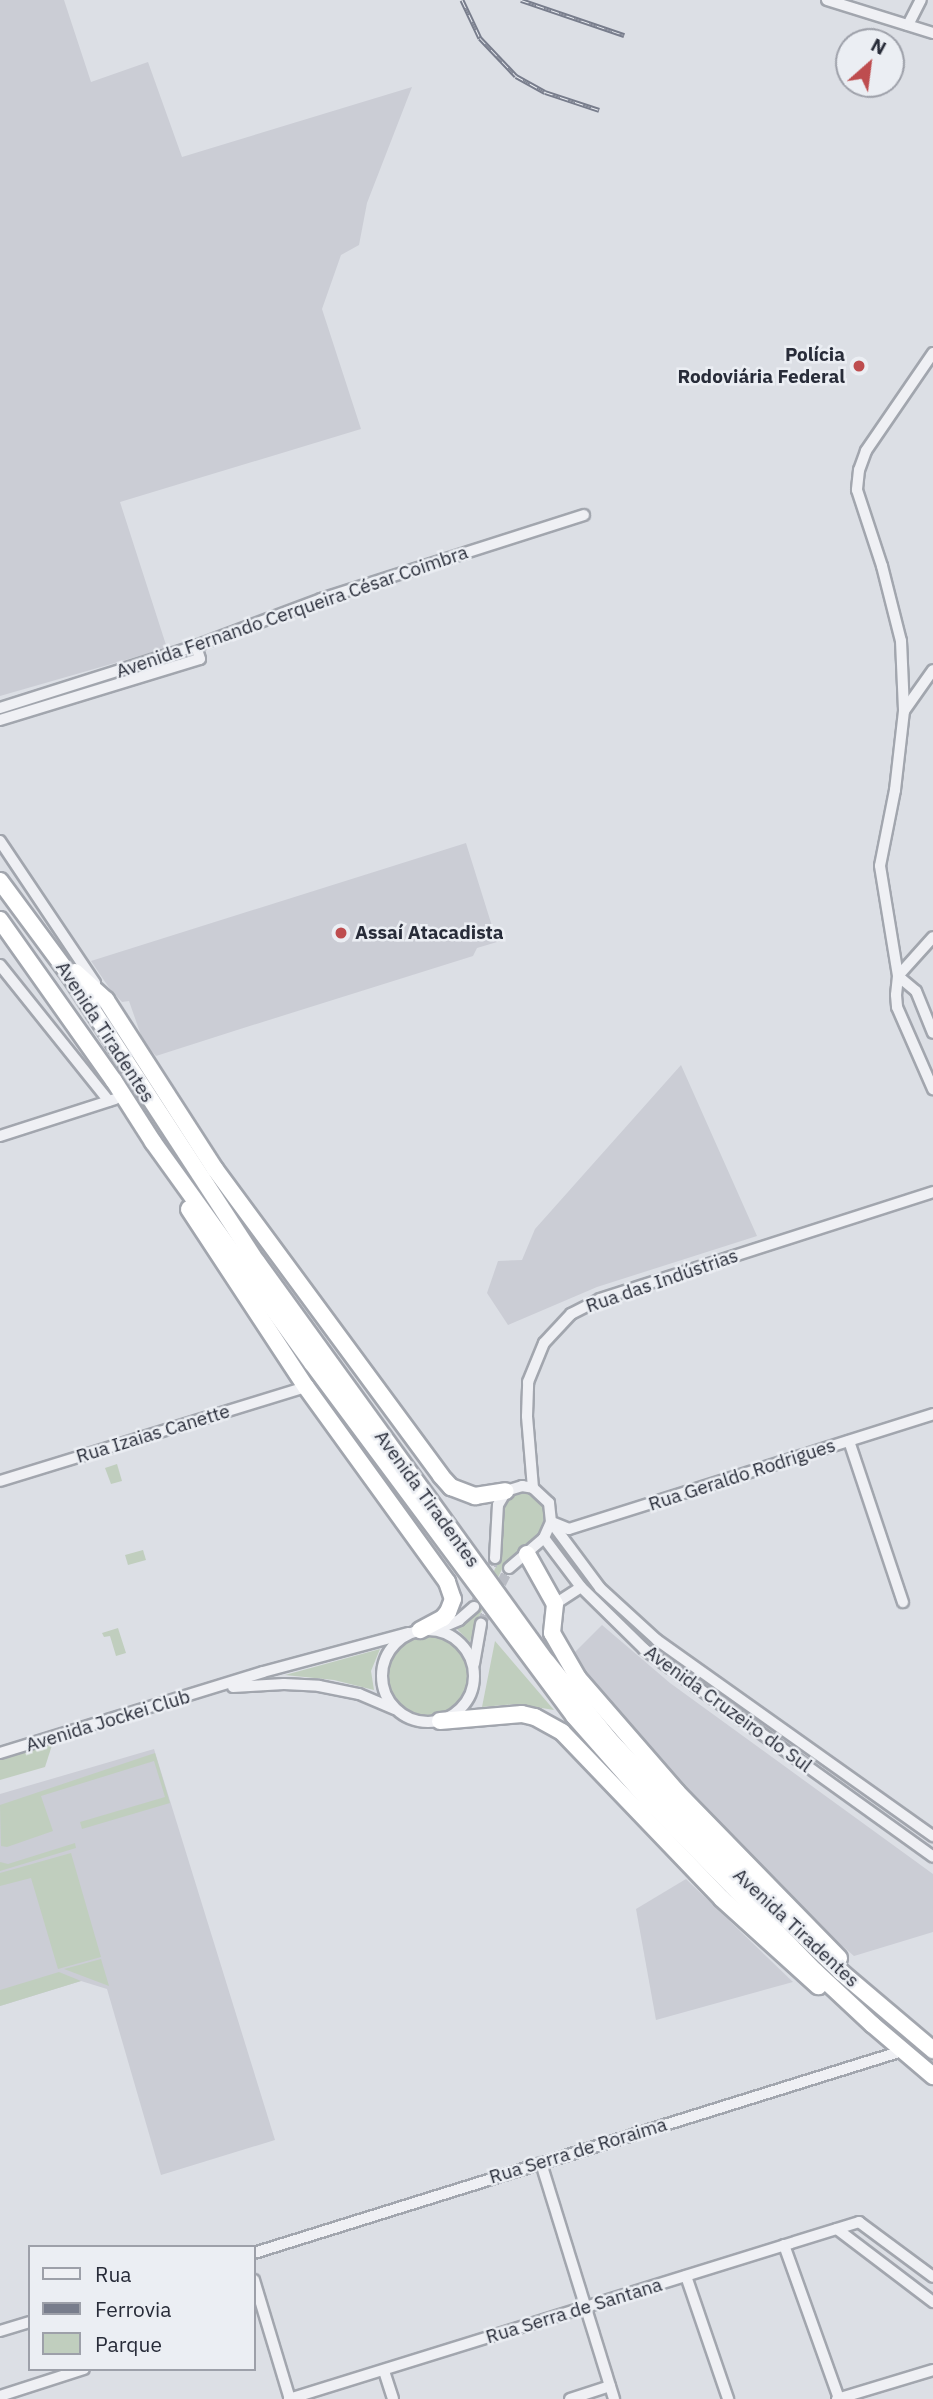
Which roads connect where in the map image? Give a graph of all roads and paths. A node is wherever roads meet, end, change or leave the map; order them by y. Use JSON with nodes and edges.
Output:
{"nodes":[{"id":1,"x":827,"y":0,"type":"edge"},
{"id":2,"x":921,"y":0,"type":"edge"},
{"id":3,"x":908,"y":25,"type":"junction"},
{"id":4,"x":933,"y":33,"type":"edge"},
{"id":5,"x":933,"y":353,"type":"edge"},
{"id":6,"x":584,"y":515,"type":"dead end"},
{"id":7,"x":196,"y":646,"type":"junction"},
{"id":8,"x":933,"y":670,"type":"edge"},
{"id":9,"x":0,"y":708,"type":"edge"},
{"id":10,"x":904,"y":711,"type":"junction"},
{"id":11,"x":0,"y":720,"type":"edge"},
{"id":12,"x":0,"y":841,"type":"edge"},
{"id":13,"x":0,"y":881,"type":"edge"},
{"id":14,"x":0,"y":920,"type":"edge"},
{"id":15,"x":933,"y":937,"type":"edge"},
{"id":16,"x":50,"y":950,"type":"junction"},
{"id":17,"x":0,"y":965,"type":"edge"},
{"id":18,"x":898,"y":976,"type":"junction"},
{"id":19,"x":106,"y":1000,"type":"junction"},
{"id":20,"x":933,"y":1034,"type":"edge"},
{"id":21,"x":933,"y":1089,"type":"edge"},
{"id":22,"x":117,"y":1099,"type":"junction"},
{"id":23,"x":0,"y":1136,"type":"edge"},
{"id":24,"x":153,"y":1142,"type":"junction"},
{"id":25,"x":215,"y":1169,"type":"junction"},
{"id":26,"x":933,"y":1192,"type":"edge"},
{"id":27,"x":257,"y":1262,"type":"junction"},
{"id":28,"x":306,"y":1387,"type":"junction"},
{"id":29,"x":933,"y":1414,"type":"edge"},
{"id":30,"x":849,"y":1441,"type":"junction"},
{"id":31,"x":0,"y":1481,"type":"edge"},
{"id":32,"x":533,"y":1488,"type":"junction"},
{"id":33,"x":506,"y":1491,"type":"junction"},
{"id":34,"x":551,"y":1522,"type":"junction"},
{"id":35,"x":544,"y":1538,"type":"junction"},
{"id":36,"x":527,"y":1554,"type":"junction"},
{"id":37,"x":495,"y":1558,"type":"tunnel mouth"},
{"id":38,"x":509,"y":1568,"type":"tunnel mouth"},
{"id":39,"x":581,"y":1587,"type":"junction"},
{"id":40,"x":903,"y":1602,"type":"dead end"},
{"id":41,"x":555,"y":1604,"type":"junction"},
{"id":42,"x":474,"y":1607,"type":"tunnel mouth"},
{"id":43,"x":481,"y":1624,"type":"tunnel mouth"},
{"id":44,"x":422,"y":1631,"type":"junction"},
{"id":45,"x":667,"y":1647,"type":"junction"},
{"id":46,"x":652,"y":1655,"type":"junction"},
{"id":47,"x":474,"y":1667,"type":"junction"},
{"id":48,"x":217,"y":1688,"type":"junction"},
{"id":49,"x":396,"y":1709,"type":"junction"},
{"id":50,"x":440,"y":1721,"type":"junction"},
{"id":51,"x":0,"y":1754,"type":"edge"},
{"id":52,"x":933,"y":1836,"type":"edge"},
{"id":53,"x":933,"y":1857,"type":"edge"},
{"id":54,"x":881,"y":2007,"type":"junction"},
{"id":55,"x":873,"y":2025,"type":"junction"},
{"id":56,"x":933,"y":2050,"type":"edge"},
{"id":57,"x":902,"y":2051,"type":"junction"},
{"id":58,"x":933,"y":2076,"type":"edge"},
{"id":59,"x":541,"y":2163,"type":"junction"},
{"id":60,"x":837,"y":2229,"type":"junction"},
{"id":61,"x":785,"y":2245,"type":"junction"},
{"id":62,"x":256,"y":2252,"type":"edge"},
{"id":63,"x":686,"y":2276,"type":"junction"},
{"id":64,"x":933,"y":2277,"type":"edge"},
{"id":65,"x":933,"y":2302,"type":"edge"},
{"id":66,"x":586,"y":2307,"type":"junction"},
{"id":67,"x":258,"y":2314,"type":"edge"},
{"id":68,"x":28,"y":2323,"type":"edge"},
{"id":69,"x":0,"y":2331,"type":"edge"},
{"id":70,"x":78,"y":2371,"type":"edge"},
{"id":71,"x":384,"y":2371,"type":"junction"},
{"id":72,"x":932,"y":2371,"type":"edge"},
{"id":73,"x":610,"y":2386,"type":"junction"},
{"id":74,"x":0,"y":2396,"type":"edge"},
{"id":75,"x":290,"y":2399,"type":"edge"},
{"id":76,"x":393,"y":2399,"type":"edge"},
{"id":77,"x":570,"y":2399,"type":"edge"},
{"id":78,"x":614,"y":2399,"type":"edge"},
{"id":79,"x":728,"y":2399,"type":"edge"},
{"id":80,"x":838,"y":2399,"type":"edge"}],
"edges":[{"from":1,"to":3,"type":"street"},
{"from":2,"to":3,"type":"street"},
{"from":3,"to":4,"type":"street"},
{"from":5,"to":10,"type":"street"},
{"from":6,"to":7,"type":"street","name":"Avenida Fernando Cerqueira César Coimbra"},
{"from":7,"to":9,"type":"street","name":"Avenida Fernando Cerqueira César Coimbra"},
{"from":7,"to":11,"type":"street"},
{"from":8,"to":10,"type":"street"},
{"from":10,"to":18,"type":"street"},
{"from":12,"to":19,"type":"street"},
{"from":13,"to":16,"type":"highway","name":"Avenida Tiradentes"},
{"from":14,"to":22,"type":"highway","name":"Avenida Tiradentes"},
{"from":15,"to":18,"type":"street"},
{"from":16,"to":19,"type":"highway"},
{"from":16,"to":27,"type":"highway","name":"Avenida Tiradentes"},
{"from":17,"to":22,"type":"street"},
{"from":18,"to":20,"type":"street"},
{"from":18,"to":21,"type":"street"},
{"from":19,"to":25,"type":"highway"},
{"from":22,"to":23,"type":"street"},
{"from":22,"to":24,"type":"highway","name":"Avenida Tiradentes"},
{"from":24,"to":28,"type":"highway"},
{"from":24,"to":55,"type":"highway","name":"Avenida Tiradentes"},
{"from":25,"to":27,"type":"highway"},
{"from":25,"to":33,"type":"highway"},
{"from":26,"to":32,"type":"street","name":"Rua das Indústrias"},
{"from":27,"to":54,"type":"highway","name":"Avenida Tiradentes"},
{"from":28,"to":31,"type":"street","name":"Rua Izaias Canette"},
{"from":28,"to":44,"type":"highway"},
{"from":29,"to":30,"type":"street","name":"Rua Geraldo Rodrigues"},
{"from":30,"to":34,"type":"street","name":"Rua Geraldo Rodrigues"},
{"from":30,"to":40,"type":"street"},
{"from":32,"to":33,"type":"street"},
{"from":32,"to":34,"type":"street","name":"Avenida Cruzeiro do Sul"},
{"from":33,"to":37,"type":"street"},
{"from":34,"to":35,"type":"street"},
{"from":34,"to":45,"type":"street","name":"Avenida Cruzeiro do Sul"},
{"from":35,"to":36,"type":"street"},
{"from":35,"to":39,"type":"street","name":"Avenida Cruzeiro do Sul"},
{"from":36,"to":38,"type":"street"},
{"from":36,"to":41,"type":"highway"},
{"from":39,"to":41,"type":"street"},
{"from":39,"to":46,"type":"street","name":"Avenida Cruzeiro do Sul"},
{"from":41,"to":54,"type":"highway"},
{"from":42,"to":44,"type":"street"},
{"from":43,"to":47,"type":"street"},
{"from":44,"to":47,"type":"street"},
{"from":44,"to":48,"type":"street","name":"Avenida Jockei Club"},
{"from":44,"to":49,"type":"street"},
{"from":45,"to":46,"type":"street"},
{"from":45,"to":52,"type":"street","name":"Avenida Cruzeiro do Sul"},
{"from":46,"to":53,"type":"street","name":"Avenida Cruzeiro do Sul"},
{"from":47,"to":50,"type":"street"},
{"from":48,"to":49,"type":"street","name":"Avenida Jockei Club"},
{"from":48,"to":51,"type":"street","name":"Avenida Jockei Club"},
{"from":49,"to":50,"type":"street"},
{"from":50,"to":55,"type":"highway"},
{"from":54,"to":56,"type":"highway","name":"Avenida Tiradentes"},
{"from":55,"to":57,"type":"highway","name":"Avenida Tiradentes"},
{"from":57,"to":58,"type":"highway","name":"Avenida Tiradentes"},
{"from":57,"to":59,"type":"street","name":"Rua Serra de Roraima"},
{"from":59,"to":62,"type":"street","name":"Rua Serra de Roraima"},
{"from":59,"to":66,"type":"street"},
{"from":60,"to":61,"type":"street","name":"Rua Serra de Santana"},
{"from":60,"to":64,"type":"street","name":"Rua Serra de Santana"},
{"from":60,"to":65,"type":"street"},
{"from":61,"to":63,"type":"street","name":"Rua Serra de Santana"},
{"from":61,"to":80,"type":"street"},
{"from":63,"to":66,"type":"street","name":"Rua Serra de Santana"},
{"from":63,"to":79,"type":"street"},
{"from":66,"to":71,"type":"street","name":"Rua Serra de Santana"},
{"from":66,"to":73,"type":"street"},
{"from":67,"to":75,"type":"street"},
{"from":68,"to":69,"type":"street"},
{"from":70,"to":74,"type":"street"},
{"from":71,"to":75,"type":"street","name":"Rua Serra de Santana"},
{"from":71,"to":76,"type":"street"},
{"from":72,"to":80,"type":"street"},
{"from":73,"to":77,"type":"street"},
{"from":73,"to":78,"type":"street"}]}
